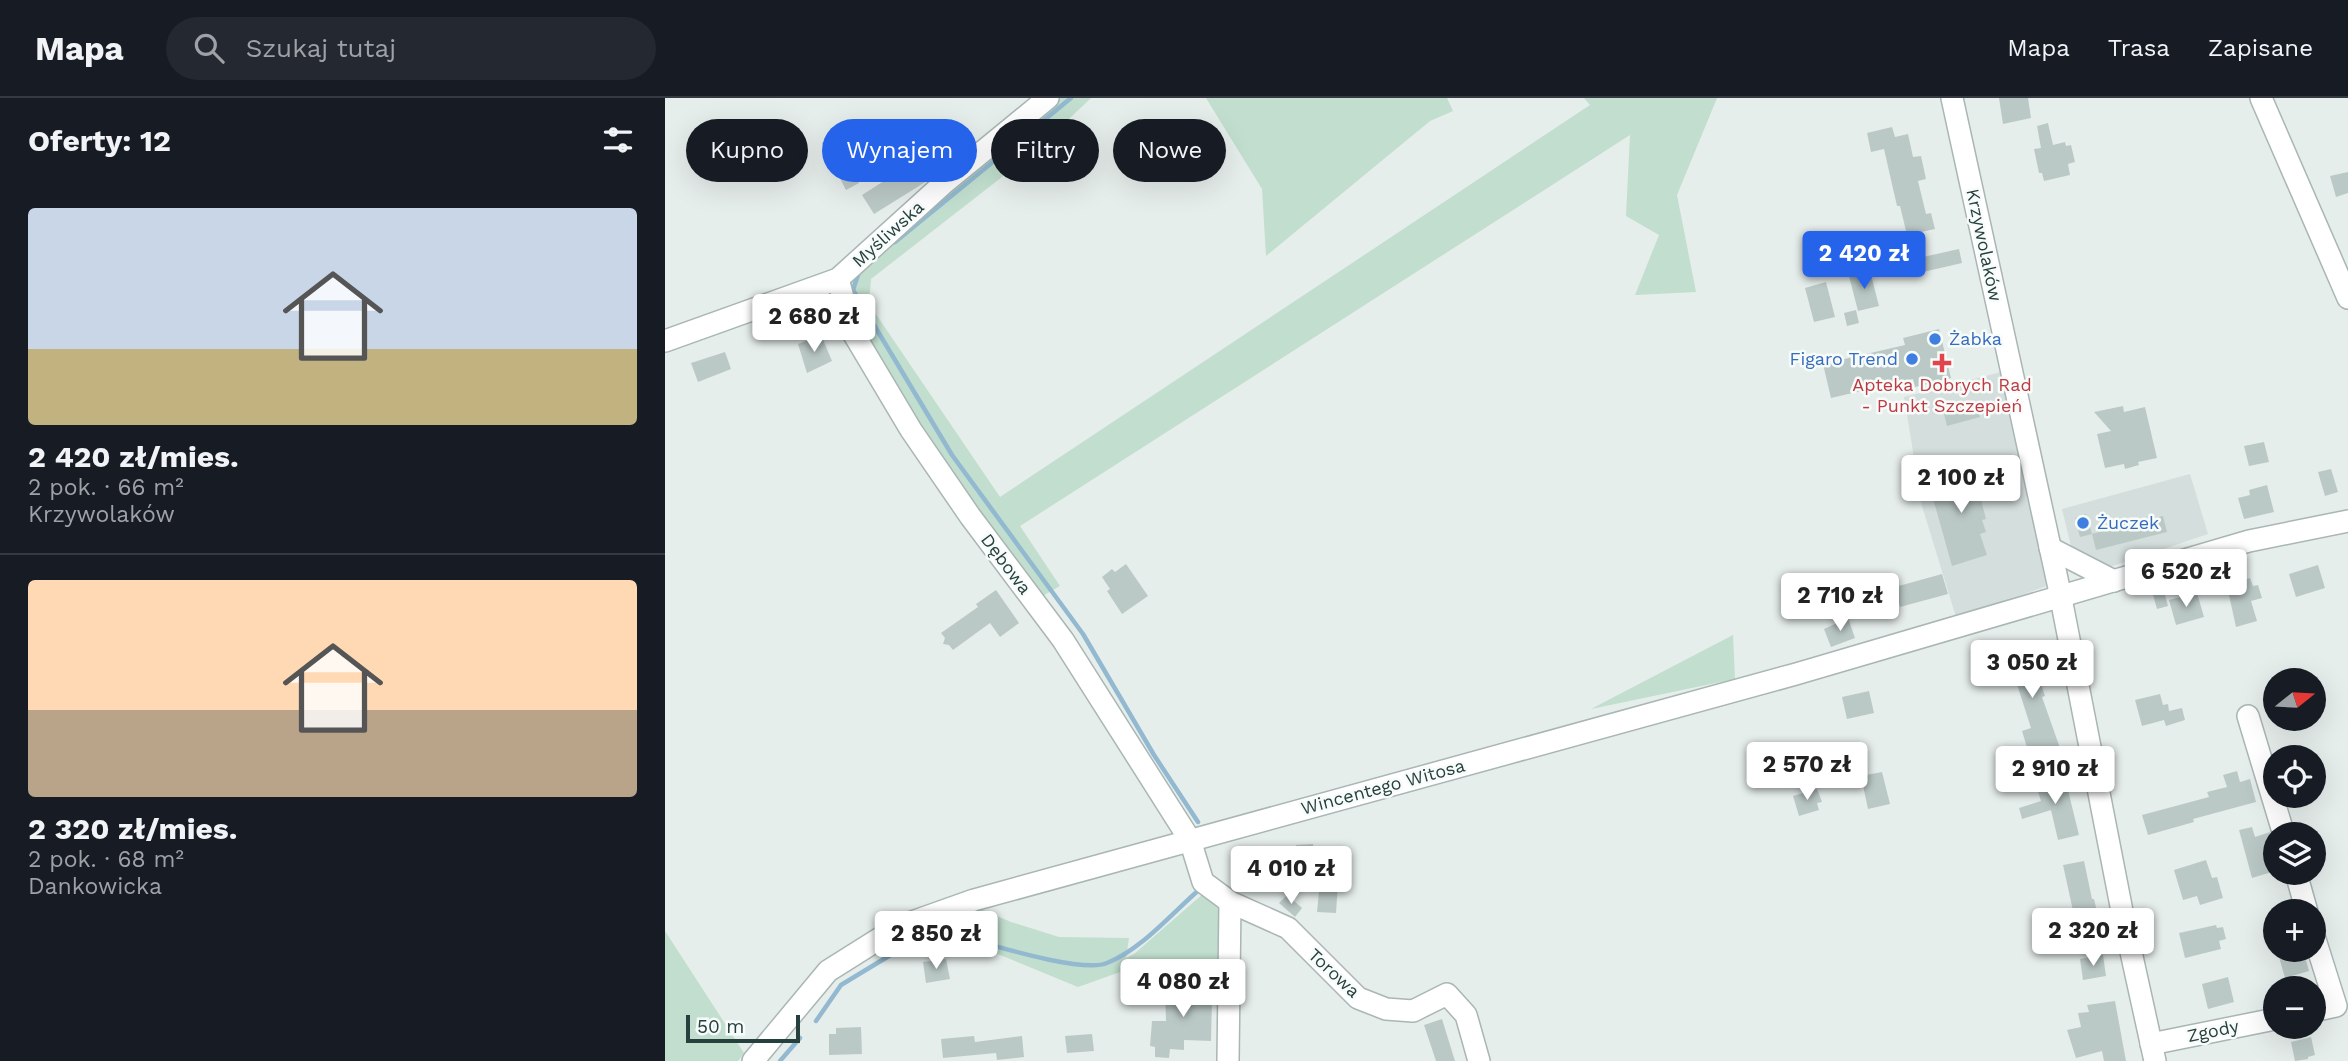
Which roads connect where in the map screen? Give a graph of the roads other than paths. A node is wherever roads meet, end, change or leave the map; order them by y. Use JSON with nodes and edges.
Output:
{"nodes":[{"id":1,"x":1048,"y":98,"type":"edge"},
{"id":2,"x":1952,"y":98,"type":"edge"},
{"id":3,"x":2261,"y":98,"type":"edge"},
{"id":4,"x":838,"y":279,"type":"junction"},
{"id":5,"x":2348,"y":298,"type":"edge"},
{"id":6,"x":665,"y":341,"type":"edge"},
{"id":7,"x":2348,"y":521,"type":"edge"},
{"id":8,"x":2050,"y":548,"type":"junction"},
{"id":9,"x":2114,"y":581,"type":"junction"},
{"id":10,"x":2061,"y":596,"type":"junction"},
{"id":11,"x":2248,"y":716,"type":"dead end"},
{"id":12,"x":2280,"y":822,"type":"edge"},
{"id":13,"x":1190,"y":841,"type":"junction"},
{"id":14,"x":1230,"y":902,"type":"junction"},
{"id":15,"x":2322,"y":962,"type":"edge"},
{"id":16,"x":2326,"y":1008,"type":"edge"},
{"id":17,"x":2263,"y":1021,"type":"edge"},
{"id":18,"x":2153,"y":1053,"type":"edge"},
{"id":19,"x":753,"y":1061,"type":"edge"},
{"id":20,"x":1228,"y":1061,"type":"edge"},
{"id":21,"x":1479,"y":1061,"type":"edge"}],
"edges":[{"from":1,"to":4,"type":"street","name":"Myśliwska"},
{"from":2,"to":8,"type":"street","name":"Krzywolaków"},
{"from":3,"to":5,"type":"street"},
{"from":4,"to":6,"type":"street","name":"Myśliwska"},
{"from":4,"to":13,"type":"street","name":"Dębowa"},
{"from":7,"to":9,"type":"street","name":"Wincentego Witosa"},
{"from":8,"to":9,"type":"street"},
{"from":8,"to":10,"type":"street","name":"Krzywolaków"},
{"from":9,"to":10,"type":"street","name":"Wincentego Witosa"},
{"from":10,"to":13,"type":"street","name":"Wincentego Witosa"},
{"from":10,"to":18,"type":"street","name":"Krzywolaków"},
{"from":11,"to":12,"type":"street"},
{"from":13,"to":14,"type":"street","name":"Torowa"},
{"from":13,"to":19,"type":"street","name":"Wincentego Witosa"},
{"from":14,"to":20,"type":"street"},
{"from":14,"to":21,"type":"street","name":"Torowa"},
{"from":15,"to":16,"type":"street"},
{"from":17,"to":18,"type":"street","name":"Zgody"}]}
